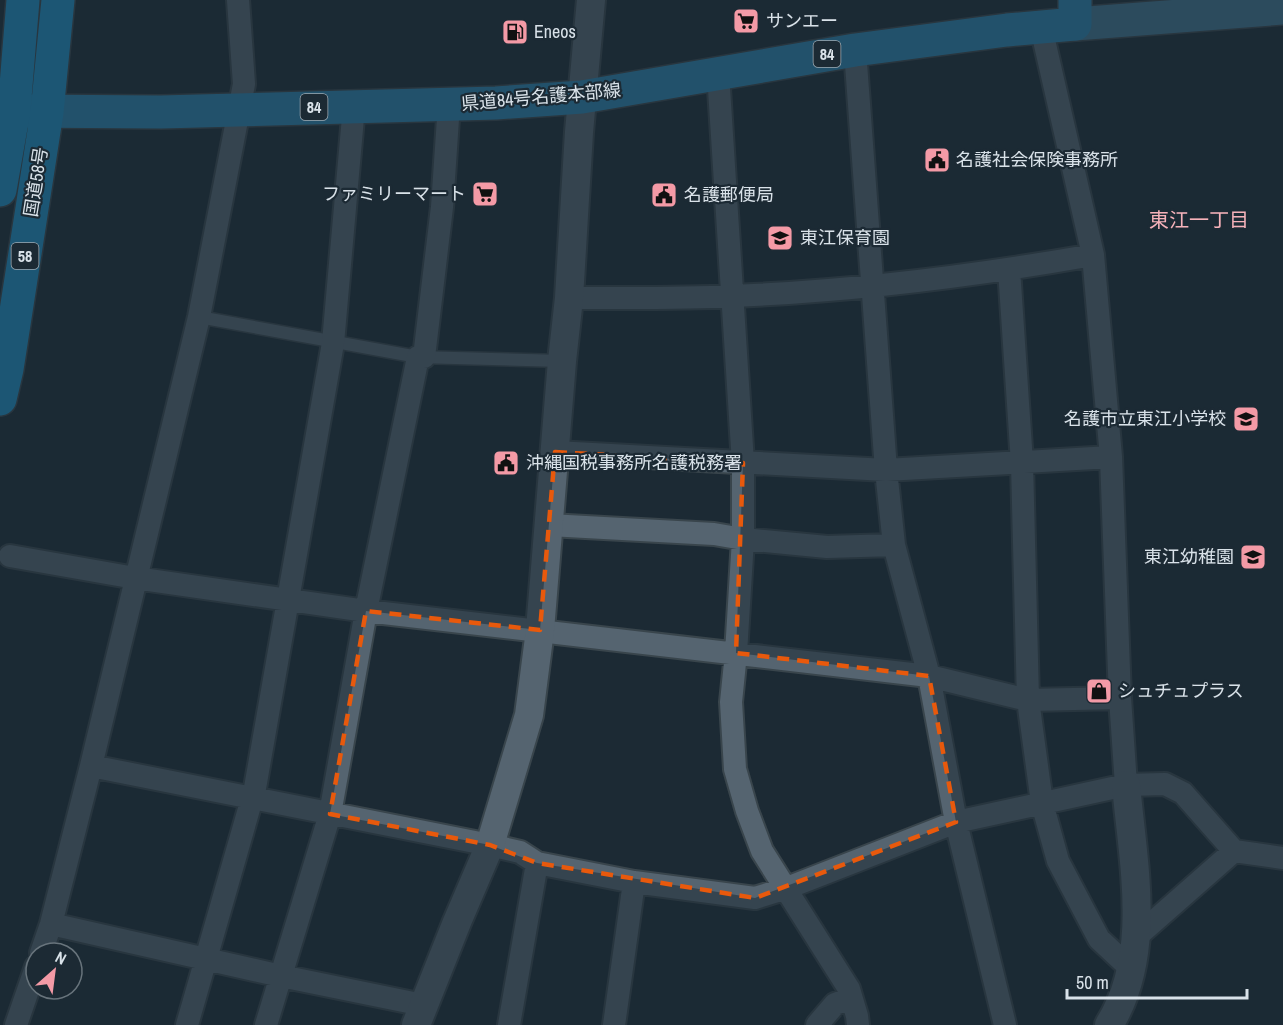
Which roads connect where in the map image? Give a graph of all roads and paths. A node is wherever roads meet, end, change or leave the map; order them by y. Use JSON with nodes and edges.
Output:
{"nodes":[{"id":1,"x":23,"y":0,"type":"edge"},
{"id":2,"x":58,"y":0,"type":"edge"},
{"id":3,"x":238,"y":0,"type":"edge"},
{"id":4,"x":591,"y":0,"type":"edge"},
{"id":5,"x":1283,"y":8,"type":"edge"},
{"id":6,"x":1075,"y":12,"type":"edge"},
{"id":7,"x":1041,"y":27,"type":"junction"},
{"id":8,"x":855,"y":50,"type":"junction"},
{"id":9,"x":718,"y":73,"type":"junction"},
{"id":10,"x":582,"y":97,"type":"junction"},
{"id":11,"x":449,"y":104,"type":"junction"},
{"id":12,"x":354,"y":106,"type":"junction"},
{"id":13,"x":238,"y":109,"type":"junction"},
{"id":14,"x":7,"y":110,"type":"edge"},
{"id":15,"x":47,"y":112,"type":"junction"},
{"id":16,"x":0,"y":190,"type":"edge"},
{"id":17,"x":1093,"y":255,"type":"junction"},
{"id":18,"x":1009,"y":269,"type":"junction"},
{"id":19,"x":872,"y":285,"type":"junction"},
{"id":20,"x":733,"y":296,"type":"junction"},
{"id":21,"x":569,"y":298,"type":"junction"},
{"id":22,"x":199,"y":317,"type":"junction"},
{"id":23,"x":333,"y":343,"type":"junction"},
{"id":24,"x":421,"y":357,"type":"junction"},
{"id":25,"x":561,"y":361,"type":"junction"},
{"id":26,"x":0,"y":399,"type":"edge"},
{"id":27,"x":555,"y":452,"type":"junction"},
{"id":28,"x":1111,"y":457,"type":"junction"},
{"id":29,"x":743,"y":463,"type":"junction"},
{"id":30,"x":1022,"y":463,"type":"junction"},
{"id":31,"x":885,"y":470,"type":"junction"},
{"id":32,"x":549,"y":525,"type":"junction"},
{"id":33,"x":743,"y":539,"type":"junction"},
{"id":34,"x":894,"y":545,"type":"junction"},
{"id":35,"x":10,"y":556,"type":"dead end"},
{"id":36,"x":135,"y":578,"type":"junction"},
{"id":37,"x":287,"y":599,"type":"junction"},
{"id":38,"x":366,"y":610,"type":"junction"},
{"id":39,"x":540,"y":630,"type":"junction"},
{"id":40,"x":736,"y":653,"type":"junction"},
{"id":41,"x":929,"y":676,"type":"junction"},
{"id":42,"x":1120,"y":698,"type":"junction"},
{"id":43,"x":1028,"y":700,"type":"junction"},
{"id":44,"x":91,"y":766,"type":"junction"},
{"id":45,"x":1126,"y":785,"type":"junction"},
{"id":46,"x":252,"y":797,"type":"junction"},
{"id":47,"x":1042,"y":803,"type":"junction"},
{"id":48,"x":330,"y":814,"type":"junction"},
{"id":49,"x":956,"y":822,"type":"junction"},
{"id":50,"x":490,"y":845,"type":"junction"},
{"id":51,"x":1234,"y":851,"type":"junction"},
{"id":52,"x":1283,"y":858,"type":"edge"},
{"id":53,"x":537,"y":863,"type":"junction"},
{"id":54,"x":634,"y":882,"type":"junction"},
{"id":55,"x":787,"y":888,"type":"junction"},
{"id":56,"x":51,"y":924,"type":"junction"},
{"id":57,"x":1135,"y":938,"type":"junction"},
{"id":58,"x":45,"y":941,"type":"edge"},
{"id":59,"x":207,"y":959,"type":"junction"},
{"id":60,"x":1130,"y":968,"type":"junction"},
{"id":61,"x":281,"y":976,"type":"junction"},
{"id":62,"x":851,"y":998,"type":"junction"},
{"id":63,"x":24,"y":1001,"type":"edge"},
{"id":64,"x":420,"y":1015,"type":"edge"},
{"id":65,"x":16,"y":1025,"type":"edge"},
{"id":66,"x":187,"y":1025,"type":"edge"},
{"id":67,"x":266,"y":1025,"type":"edge"},
{"id":68,"x":508,"y":1025,"type":"edge"},
{"id":69,"x":614,"y":1025,"type":"edge"},
{"id":70,"x":817,"y":1025,"type":"edge"},
{"id":71,"x":858,"y":1025,"type":"edge"},
{"id":72,"x":1005,"y":1025,"type":"edge"},
{"id":73,"x":1108,"y":1025,"type":"edge"}],
"edges":[{"from":1,"to":14,"type":"highway","name":"国道58号"},
{"from":2,"to":15,"type":"highway","name":"国道58号","number":"58"},
{"from":3,"to":13,"type":"street"},
{"from":4,"to":10,"type":"street"},
{"from":5,"to":6,"type":"main road"},
{"from":6,"to":7,"type":"main road","name":"県道84号名護本部線","number":"84"},
{"from":7,"to":8,"type":"main road","name":"県道84号名護本部線","number":"84"},
{"from":7,"to":17,"type":"street"},
{"from":8,"to":9,"type":"main road","name":"県道84号名護本部線","number":"84"},
{"from":8,"to":19,"type":"street"},
{"from":9,"to":10,"type":"main road","name":"県道84号名護本部線","number":"84"},
{"from":9,"to":20,"type":"street"},
{"from":10,"to":11,"type":"main road","name":"県道84号名護本部線","number":"84"},
{"from":10,"to":21,"type":"street"},
{"from":11,"to":12,"type":"main road","name":"県道84号名護本部線","number":"84"},
{"from":11,"to":24,"type":"street"},
{"from":12,"to":13,"type":"main road","name":"県道84号名護本部線","number":"84"},
{"from":12,"to":23,"type":"street"},
{"from":13,"to":15,"type":"main road","name":"県道84号名護本部線","number":"84"},
{"from":13,"to":22,"type":"street"},
{"from":14,"to":15,"type":"main road","name":"県道84号名護本部線","number":"84"},
{"from":14,"to":16,"type":"highway","name":"国道58号"},
{"from":15,"to":26,"type":"highway","name":"国道58号","number":"58"},
{"from":17,"to":18,"type":"street"},
{"from":17,"to":28,"type":"street"},
{"from":18,"to":19,"type":"street"},
{"from":18,"to":30,"type":"street"},
{"from":19,"to":20,"type":"street"},
{"from":19,"to":31,"type":"street"},
{"from":20,"to":21,"type":"street"},
{"from":20,"to":29,"type":"street"},
{"from":21,"to":25,"type":"street"},
{"from":22,"to":23,"type":"lane"},
{"from":22,"to":36,"type":"street"},
{"from":23,"to":24,"type":"lane"},
{"from":23,"to":37,"type":"street"},
{"from":24,"to":25,"type":"lane"},
{"from":24,"to":38,"type":"street"},
{"from":25,"to":27,"type":"street"},
{"from":27,"to":29,"type":"street"},
{"from":27,"to":32,"type":"street"},
{"from":28,"to":30,"type":"street"},
{"from":28,"to":42,"type":"street"},
{"from":29,"to":31,"type":"street"},
{"from":29,"to":33,"type":"street"},
{"from":30,"to":31,"type":"street"},
{"from":30,"to":43,"type":"street"},
{"from":31,"to":34,"type":"street"},
{"from":32,"to":33,"type":"street"},
{"from":32,"to":39,"type":"street"},
{"from":33,"to":34,"type":"street"},
{"from":33,"to":40,"type":"street"},
{"from":34,"to":41,"type":"street"},
{"from":35,"to":36,"type":"street"},
{"from":36,"to":37,"type":"street"},
{"from":36,"to":44,"type":"street"},
{"from":37,"to":38,"type":"street"},
{"from":37,"to":46,"type":"street"},
{"from":38,"to":39,"type":"street"},
{"from":38,"to":48,"type":"street"},
{"from":39,"to":40,"type":"street"},
{"from":39,"to":50,"type":"street"},
{"from":40,"to":41,"type":"street"},
{"from":40,"to":55,"type":"street"},
{"from":41,"to":43,"type":"street"},
{"from":41,"to":49,"type":"street"},
{"from":42,"to":43,"type":"street"},
{"from":42,"to":45,"type":"street"},
{"from":43,"to":47,"type":"street"},
{"from":44,"to":46,"type":"street"},
{"from":44,"to":56,"type":"street"},
{"from":45,"to":47,"type":"street"},
{"from":45,"to":51,"type":"street"},
{"from":45,"to":57,"type":"street"},
{"from":46,"to":48,"type":"street"},
{"from":46,"to":59,"type":"street"},
{"from":47,"to":49,"type":"street"},
{"from":47,"to":60,"type":"street"},
{"from":48,"to":50,"type":"street"},
{"from":48,"to":61,"type":"street"},
{"from":49,"to":55,"type":"street"},
{"from":49,"to":72,"type":"street"},
{"from":50,"to":53,"type":"street"},
{"from":50,"to":64,"type":"street"},
{"from":51,"to":52,"type":"street"},
{"from":51,"to":57,"type":"street"},
{"from":53,"to":54,"type":"street"},
{"from":53,"to":68,"type":"street"},
{"from":54,"to":55,"type":"street"},
{"from":54,"to":69,"type":"street"},
{"from":55,"to":62,"type":"street"},
{"from":56,"to":58,"type":"street"},
{"from":56,"to":59,"type":"street"},
{"from":57,"to":60,"type":"street"},
{"from":59,"to":61,"type":"street"},
{"from":59,"to":66,"type":"street"},
{"from":60,"to":73,"type":"street"},
{"from":61,"to":64,"type":"street"},
{"from":61,"to":67,"type":"street"},
{"from":62,"to":70,"type":"street"},
{"from":62,"to":71,"type":"street"},
{"from":63,"to":65,"type":"street"}]}
